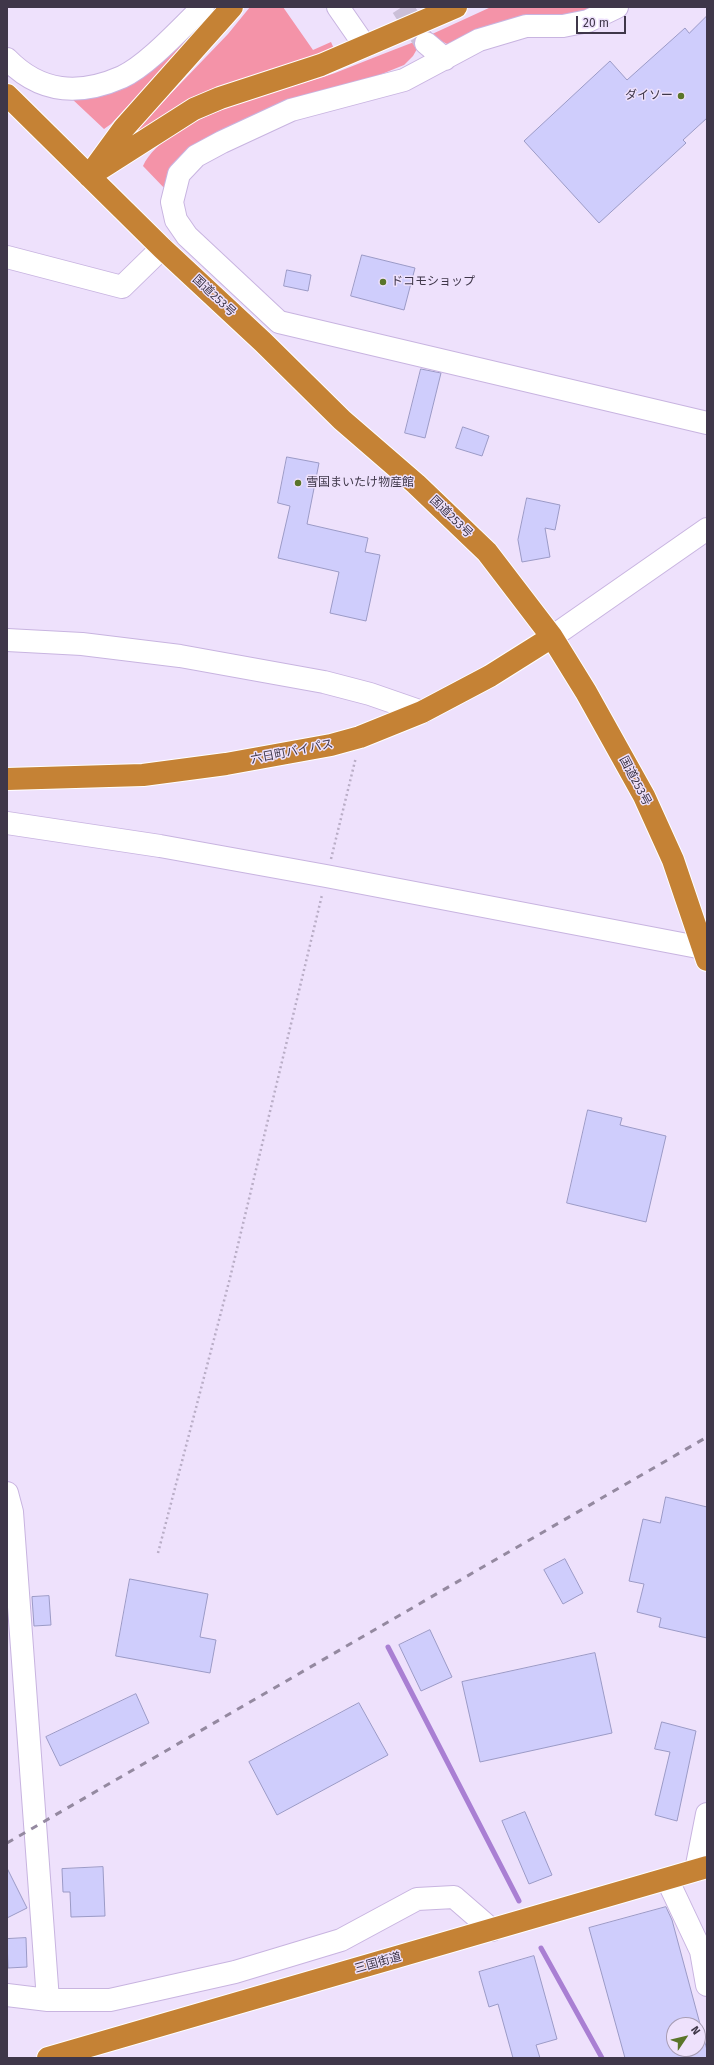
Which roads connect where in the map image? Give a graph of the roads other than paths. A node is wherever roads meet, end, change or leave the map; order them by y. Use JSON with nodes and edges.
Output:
{"nodes":[{"id":1,"x":203,"y":7,"type":"edge"},
{"id":2,"x":232,"y":7,"type":"edge"},
{"id":3,"x":338,"y":7,"type":"edge"},
{"id":4,"x":456,"y":7,"type":"edge"},
{"id":5,"x":617,"y":7,"type":"edge"},
{"id":6,"x":426,"y":43,"type":"tunnel mouth"},
{"id":7,"x":365,"y":46,"type":"junction"},
{"id":8,"x":7,"y":59,"type":"edge"},
{"id":9,"x":445,"y":59,"type":"junction"},
{"id":10,"x":7,"y":94,"type":"edge"},
{"id":11,"x":89,"y":176,"type":"junction"},
{"id":12,"x":162,"y":248,"type":"junction"},
{"id":13,"x":7,"y":257,"type":"edge"},
{"id":14,"x":279,"y":322,"type":"junction"},
{"id":15,"x":263,"y":342,"type":"junction"},
{"id":16,"x":707,"y":423,"type":"edge"},
{"id":17,"x":707,"y":529,"type":"edge"},
{"id":18,"x":552,"y":637,"type":"junction"},
{"id":19,"x":7,"y":640,"type":"edge"},
{"id":20,"x":422,"y":712,"type":"junction"},
{"id":21,"x":7,"y":779,"type":"edge"},
{"id":22,"x":7,"y":823,"type":"edge"},
{"id":23,"x":705,"y":954,"type":"edge"},
{"id":24,"x":7,"y":1493,"type":"edge"},
{"id":25,"x":13,"y":1622,"type":"edge"},
{"id":26,"x":707,"y":1814,"type":"edge"},
{"id":27,"x":701,"y":1869,"type":"edge"},
{"id":28,"x":667,"y":1880,"type":"junction"},
{"id":29,"x":492,"y":1930,"type":"junction"},
{"id":30,"x":707,"y":1985,"type":"edge"},
{"id":31,"x":7,"y":1995,"type":"edge"},
{"id":32,"x":48,"y":2000,"type":"junction"},
{"id":33,"x":56,"y":2056,"type":"edge"}],
"edges":[{"from":1,"to":8,"type":"street"},
{"from":2,"to":11,"type":"highway"},
{"from":3,"to":7,"type":"street"},
{"from":4,"to":7,"type":"highway"},
{"from":5,"to":9,"type":"street"},
{"from":6,"to":9,"type":"street"},
{"from":7,"to":11,"type":"highway"},
{"from":9,"to":14,"type":"street"},
{"from":10,"to":11,"type":"highway","name":"国道253号"},
{"from":11,"to":12,"type":"highway","name":"国道253号"},
{"from":12,"to":13,"type":"street"},
{"from":12,"to":15,"type":"highway","name":"国道253号"},
{"from":14,"to":15,"type":"street"},
{"from":14,"to":16,"type":"street"},
{"from":15,"to":18,"type":"highway","name":"国道253号"},
{"from":17,"to":18,"type":"street"},
{"from":18,"to":20,"type":"highway","name":"六日町バイパス"},
{"from":18,"to":23,"type":"highway","name":"国道253号"},
{"from":19,"to":20,"type":"street"},
{"from":20,"to":21,"type":"highway","name":"六日町バイパス"},
{"from":22,"to":23,"type":"street"},
{"from":24,"to":25,"type":"street"},
{"from":25,"to":32,"type":"street"},
{"from":26,"to":27,"type":"street"},
{"from":27,"to":28,"type":"highway","name":"三国街道"},
{"from":28,"to":29,"type":"highway","name":"三国街道"},
{"from":28,"to":30,"type":"street"},
{"from":29,"to":32,"type":"street"},
{"from":29,"to":33,"type":"highway","name":"三国街道"},
{"from":31,"to":32,"type":"street"}]}
